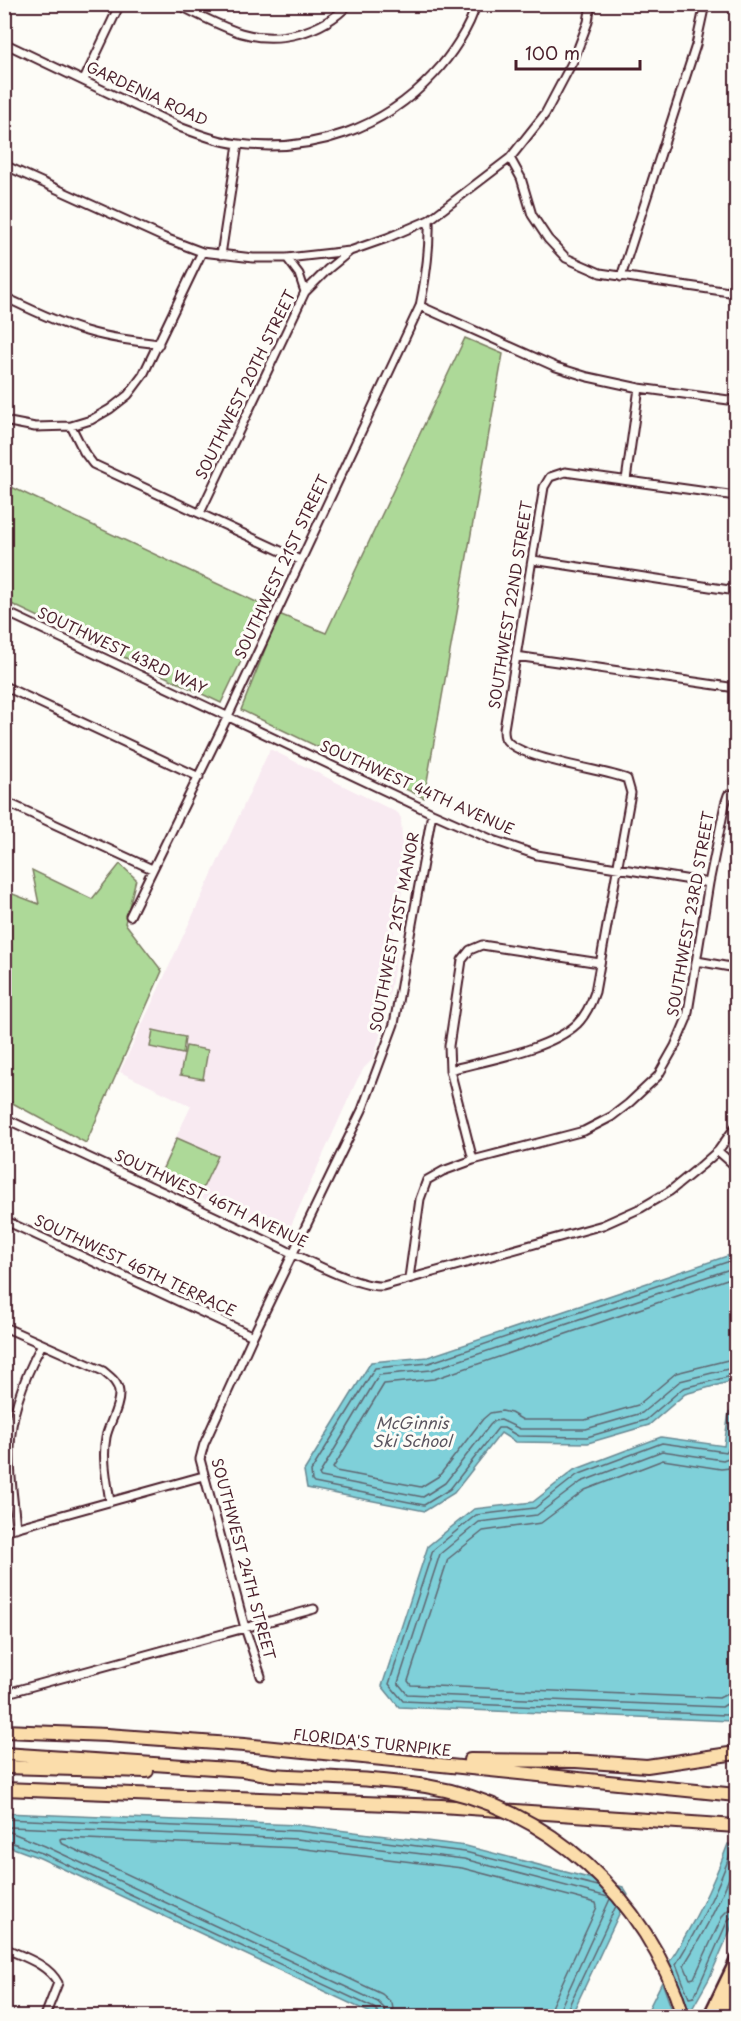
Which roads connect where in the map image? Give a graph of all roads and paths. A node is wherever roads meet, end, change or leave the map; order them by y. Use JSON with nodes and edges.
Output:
{"nodes":[{"id":1,"x":120,"y":4,"type":"edge"},
{"id":2,"x":177,"y":4,"type":"edge"},
{"id":3,"x":349,"y":4,"type":"edge"},
{"id":4,"x":476,"y":4,"type":"edge"},
{"id":5,"x":591,"y":4,"type":"edge"},
{"id":6,"x":705,"y":4,"type":"edge"},
{"id":7,"x":4,"y":43,"type":"edge"},
{"id":8,"x":84,"y":80,"type":"junction"},
{"id":9,"x":238,"y":144,"type":"junction"},
{"id":10,"x":510,"y":158,"type":"junction"},
{"id":11,"x":4,"y":165,"type":"edge"},
{"id":12,"x":429,"y":220,"type":"junction"},
{"id":13,"x":350,"y":251,"type":"junction"},
{"id":14,"x":202,"y":252,"type":"junction"},
{"id":15,"x":221,"y":255,"type":"junction"},
{"id":16,"x":287,"y":258,"type":"junction"},
{"id":17,"x":736,"y":274,"type":"edge"},
{"id":18,"x":621,"y":277,"type":"junction"},
{"id":19,"x":305,"y":292,"type":"junction"},
{"id":20,"x":734,"y":293,"type":"edge"},
{"id":21,"x":4,"y":297,"type":"edge"},
{"id":22,"x":420,"y":306,"type":"junction"},
{"id":23,"x":159,"y":344,"type":"junction"},
{"id":24,"x":639,"y":388,"type":"junction"},
{"id":25,"x":736,"y":401,"type":"edge"},
{"id":26,"x":4,"y":421,"type":"edge"},
{"id":27,"x":71,"y":426,"type":"junction"},
{"id":28,"x":626,"y":480,"type":"junction"},
{"id":29,"x":736,"y":496,"type":"edge"},
{"id":30,"x":200,"y":513,"type":"junction"},
{"id":31,"x":300,"y":560,"type":"junction"},
{"id":32,"x":533,"y":560,"type":"junction"},
{"id":33,"x":736,"y":591,"type":"edge"},
{"id":34,"x":4,"y":611,"type":"edge"},
{"id":35,"x":516,"y":656,"type":"junction"},
{"id":36,"x":4,"y":686,"type":"edge"},
{"id":37,"x":736,"y":688,"type":"edge"},
{"id":38,"x":228,"y":716,"type":"junction"},
{"id":39,"x":199,"y":777,"type":"junction"},
{"id":40,"x":732,"y":795,"type":"edge"},
{"id":41,"x":4,"y":801,"type":"edge"},
{"id":42,"x":432,"y":813,"type":"junction"},
{"id":43,"x":152,"y":869,"type":"junction"},
{"id":44,"x":616,"y":869,"type":"junction"},
{"id":45,"x":708,"y":883,"type":"junction"},
{"id":46,"x":130,"y":916,"type":"dead end"},
{"id":47,"x":697,"y":961,"type":"junction"},
{"id":48,"x":600,"y":963,"type":"junction"},
{"id":49,"x":736,"y":969,"type":"edge"},
{"id":50,"x":450,"y":1070,"type":"junction"},
{"id":51,"x":4,"y":1118,"type":"edge"},
{"id":52,"x":736,"y":1126,"type":"edge"},
{"id":53,"x":718,"y":1151,"type":"junction"},
{"id":54,"x":473,"y":1160,"type":"junction"},
{"id":55,"x":736,"y":1167,"type":"edge"},
{"id":56,"x":4,"y":1220,"type":"edge"},
{"id":57,"x":294,"y":1253,"type":"junction"},
{"id":58,"x":409,"y":1278,"type":"junction"},
{"id":59,"x":4,"y":1327,"type":"edge"},
{"id":60,"x":253,"y":1336,"type":"junction"},
{"id":61,"x":42,"y":1344,"type":"junction"},
{"id":62,"x":203,"y":1476,"type":"junction"},
{"id":63,"x":110,"y":1502,"type":"junction"},
{"id":64,"x":16,"y":1528,"type":"junction"},
{"id":65,"x":4,"y":1531,"type":"edge"},
{"id":66,"x":314,"y":1609,"type":"dead end"},
{"id":67,"x":245,"y":1628,"type":"junction"},
{"id":68,"x":261,"y":1676,"type":"dead end"},
{"id":69,"x":7,"y":1693,"type":"dead end"},
{"id":70,"x":4,"y":1731,"type":"edge"},
{"id":71,"x":4,"y":1754,"type":"edge"},
{"id":72,"x":736,"y":1754,"type":"edge"},
{"id":73,"x":394,"y":1759,"type":"junction"},
{"id":74,"x":4,"y":1767,"type":"edge"},
{"id":75,"x":272,"y":1775,"type":"junction"},
{"id":76,"x":4,"y":1789,"type":"edge"},
{"id":77,"x":736,"y":1795,"type":"edge"},
{"id":78,"x":736,"y":1826,"type":"edge"},
{"id":79,"x":4,"y":1948,"type":"edge"},
{"id":80,"x":736,"y":1960,"type":"edge"},
{"id":81,"x":736,"y":1980,"type":"edge"},
{"id":82,"x":45,"y":2016,"type":"edge"},
{"id":83,"x":683,"y":2016,"type":"edge"},
{"id":84,"x":709,"y":2016,"type":"edge"},
{"id":85,"x":718,"y":2016,"type":"edge"}],
"edges":[{"from":1,"to":8,"type":"street"},
{"from":2,"to":3,"type":"street"},
{"from":4,"to":9,"type":"street","name":"GARDENIA ROAD"},
{"from":5,"to":10,"type":"street"},
{"from":6,"to":18,"type":"street"},
{"from":7,"to":8,"type":"street","name":"GARDENIA ROAD"},
{"from":8,"to":9,"type":"street","name":"GARDENIA ROAD"},
{"from":9,"to":15,"type":"street"},
{"from":10,"to":12,"type":"street"},
{"from":10,"to":18,"type":"street"},
{"from":11,"to":14,"type":"street"},
{"from":12,"to":13,"type":"street"},
{"from":12,"to":22,"type":"street","name":"SOUTHWEST 21ST STREET"},
{"from":13,"to":16,"type":"street"},
{"from":13,"to":19,"type":"street","name":"SOUTHWEST 20TH STREET"},
{"from":14,"to":15,"type":"street"},
{"from":14,"to":23,"type":"street"},
{"from":15,"to":16,"type":"street"},
{"from":16,"to":19,"type":"street"},
{"from":17,"to":20,"type":"street"},
{"from":18,"to":20,"type":"street"},
{"from":19,"to":30,"type":"street","name":"SOUTHWEST 20TH STREET"},
{"from":21,"to":23,"type":"street"},
{"from":22,"to":24,"type":"street"},
{"from":22,"to":31,"type":"street","name":"SOUTHWEST 21ST STREET"},
{"from":23,"to":27,"type":"street"},
{"from":24,"to":25,"type":"street"},
{"from":24,"to":28,"type":"street"},
{"from":26,"to":27,"type":"street"},
{"from":27,"to":30,"type":"street"},
{"from":28,"to":29,"type":"street"},
{"from":28,"to":32,"type":"street","name":"SOUTHWEST 22ND STREET"},
{"from":30,"to":31,"type":"street"},
{"from":31,"to":38,"type":"street","name":"SOUTHWEST 21ST STREET"},
{"from":32,"to":33,"type":"street"},
{"from":32,"to":35,"type":"street","name":"SOUTHWEST 22ND STREET"},
{"from":34,"to":38,"type":"street","name":"SOUTHWEST 43RD WAY"},
{"from":35,"to":37,"type":"street"},
{"from":35,"to":44,"type":"street","name":"SOUTHWEST 22ND STREET"},
{"from":36,"to":39,"type":"street"},
{"from":38,"to":39,"type":"street","name":"SOUTHWEST 21ST STREET"},
{"from":38,"to":42,"type":"street","name":"SOUTHWEST 44TH AVENUE"},
{"from":39,"to":43,"type":"street","name":"SOUTHWEST 21ST STREET"},
{"from":40,"to":45,"type":"street","name":"SOUTHWEST 23RD STREET"},
{"from":41,"to":43,"type":"street"},
{"from":42,"to":44,"type":"street","name":"SOUTHWEST 44TH AVENUE"},
{"from":42,"to":57,"type":"street","name":"SOUTHWEST 21ST MANOR"},
{"from":43,"to":46,"type":"street","name":"SOUTHWEST 21ST STREET"},
{"from":44,"to":45,"type":"street","name":"SOUTHWEST 44TH AVENUE"},
{"from":44,"to":48,"type":"street"},
{"from":45,"to":47,"type":"street","name":"SOUTHWEST 23RD STREET"},
{"from":47,"to":49,"type":"street"},
{"from":47,"to":54,"type":"street","name":"SOUTHWEST 23RD STREET"},
{"from":48,"to":50,"type":"street"},
{"from":48,"to":50,"type":"street"},
{"from":50,"to":54,"type":"street"},
{"from":51,"to":57,"type":"street","name":"SOUTHWEST 46TH AVENUE"},
{"from":52,"to":53,"type":"street"},
{"from":53,"to":55,"type":"street"},
{"from":53,"to":58,"type":"street"},
{"from":54,"to":58,"type":"street"},
{"from":56,"to":60,"type":"street","name":"SOUTHWEST 46TH TERRACE"},
{"from":57,"to":58,"type":"street","name":"SOUTHWEST 46TH AVENUE"},
{"from":57,"to":60,"type":"street","name":"SOUTHWEST 24TH STREET"},
{"from":59,"to":61,"type":"street"},
{"from":60,"to":62,"type":"street","name":"SOUTHWEST 24TH STREET"},
{"from":61,"to":63,"type":"street"},
{"from":61,"to":64,"type":"street"},
{"from":62,"to":63,"type":"street"},
{"from":62,"to":67,"type":"street","name":"SOUTHWEST 24TH STREET"},
{"from":63,"to":64,"type":"street"},
{"from":64,"to":65,"type":"street"},
{"from":66,"to":67,"type":"street"},
{"from":67,"to":68,"type":"street","name":"SOUTHWEST 24TH STREET"},
{"from":67,"to":69,"type":"street"},
{"from":70,"to":73,"type":"highway","name":"FLORIDA'S TURNPIKE"},
{"from":71,"to":75,"type":"highway"},
{"from":72,"to":73,"type":"highway"},
{"from":73,"to":77,"type":"highway","name":"FLORIDA'S TURNPIKE"},
{"from":74,"to":75,"type":"highway"},
{"from":75,"to":83,"type":"highway","bridge":true},
{"from":76,"to":78,"type":"highway"},
{"from":79,"to":82,"type":"street"},
{"from":80,"to":84,"type":"main road"},
{"from":81,"to":85,"type":"highway"}]}
